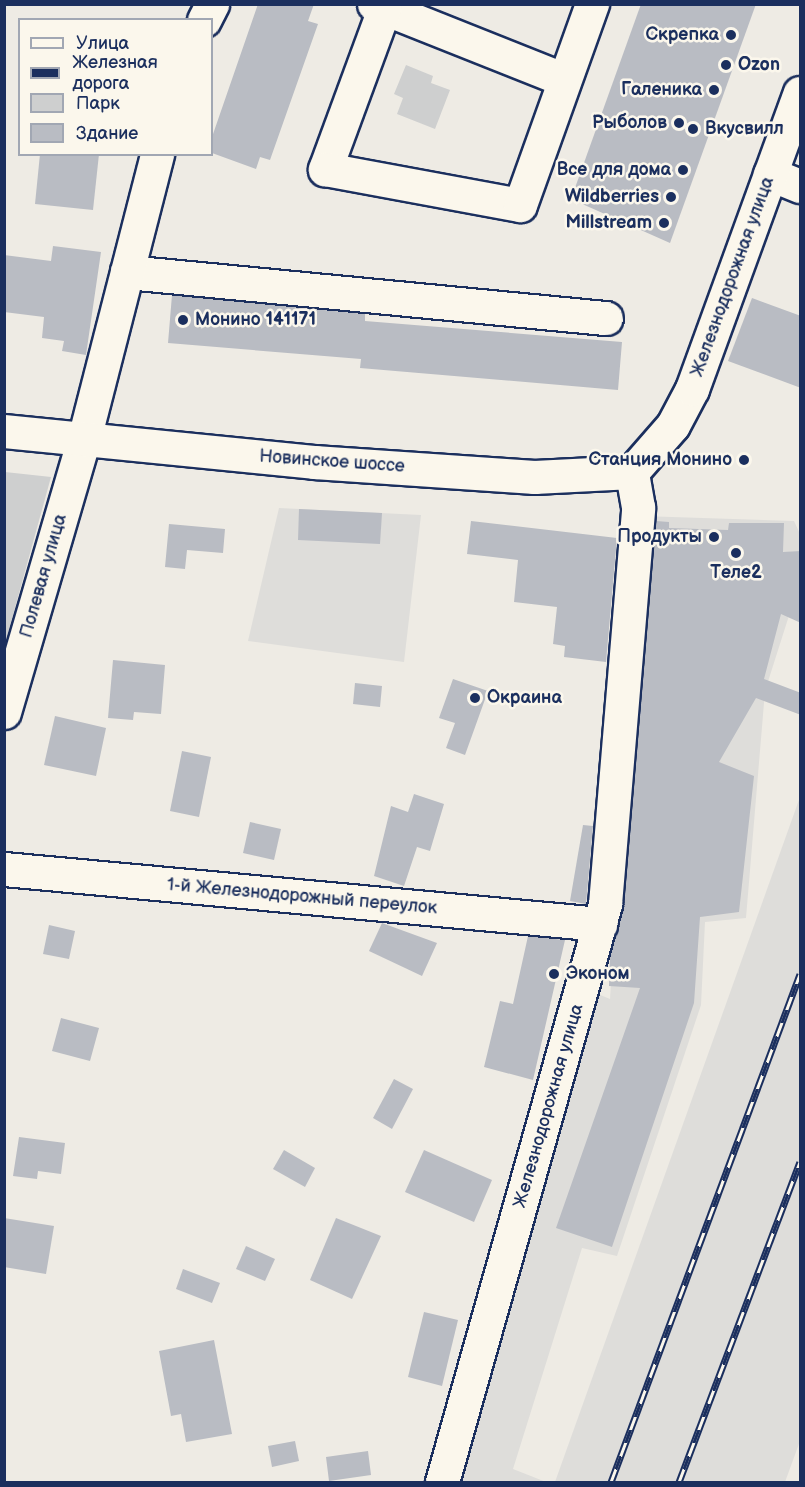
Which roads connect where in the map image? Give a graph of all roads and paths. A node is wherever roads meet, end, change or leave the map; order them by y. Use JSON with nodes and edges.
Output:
{"nodes":[{"id":1,"x":592,"y":4,"type":"edge"},
{"id":2,"x":379,"y":7,"type":"edge"},
{"id":3,"x":562,"y":79,"type":"junction"},
{"id":4,"x":801,"y":93,"type":"edge"},
{"id":5,"x":156,"y":156,"type":"edge"},
{"id":6,"x":770,"y":174,"type":"junction"},
{"id":7,"x":801,"y":186,"type":"edge"},
{"id":8,"x":127,"y":272,"type":"junction"},
{"id":9,"x":606,"y":318,"type":"dead end"},
{"id":10,"x":4,"y":431,"type":"edge"},
{"id":11,"x":84,"y":439,"type":"junction"},
{"id":12,"x":642,"y":463,"type":"junction"},
{"id":13,"x":4,"y":712,"type":"edge"},
{"id":14,"x":4,"y":869,"type":"edge"},
{"id":15,"x":600,"y":924,"type":"junction"},
{"id":16,"x":442,"y":1482,"type":"edge"}],
"edges":[{"from":1,"to":3,"type":"street"},
{"from":2,"to":3,"type":"street"},
{"from":2,"to":3,"type":"street"},
{"from":4,"to":6,"type":"street","name":"Железнодорожная улица"},
{"from":5,"to":8,"type":"street","name":"Полевая улица"},
{"from":6,"to":7,"type":"street"},
{"from":6,"to":12,"type":"street","name":"Железнодорожная улица"},
{"from":8,"to":9,"type":"street"},
{"from":8,"to":11,"type":"street","name":"Полевая улица"},
{"from":10,"to":11,"type":"street","name":"Новинское шоссе"},
{"from":11,"to":12,"type":"street","name":"Новинское шоссе"},
{"from":11,"to":13,"type":"street","name":"Полевая улица"},
{"from":12,"to":15,"type":"street","name":"Железнодорожная улица"},
{"from":14,"to":15,"type":"street","name":"1-й Железнодорожный переулок"},
{"from":15,"to":16,"type":"street","name":"Железнодорожная улица"}]}
